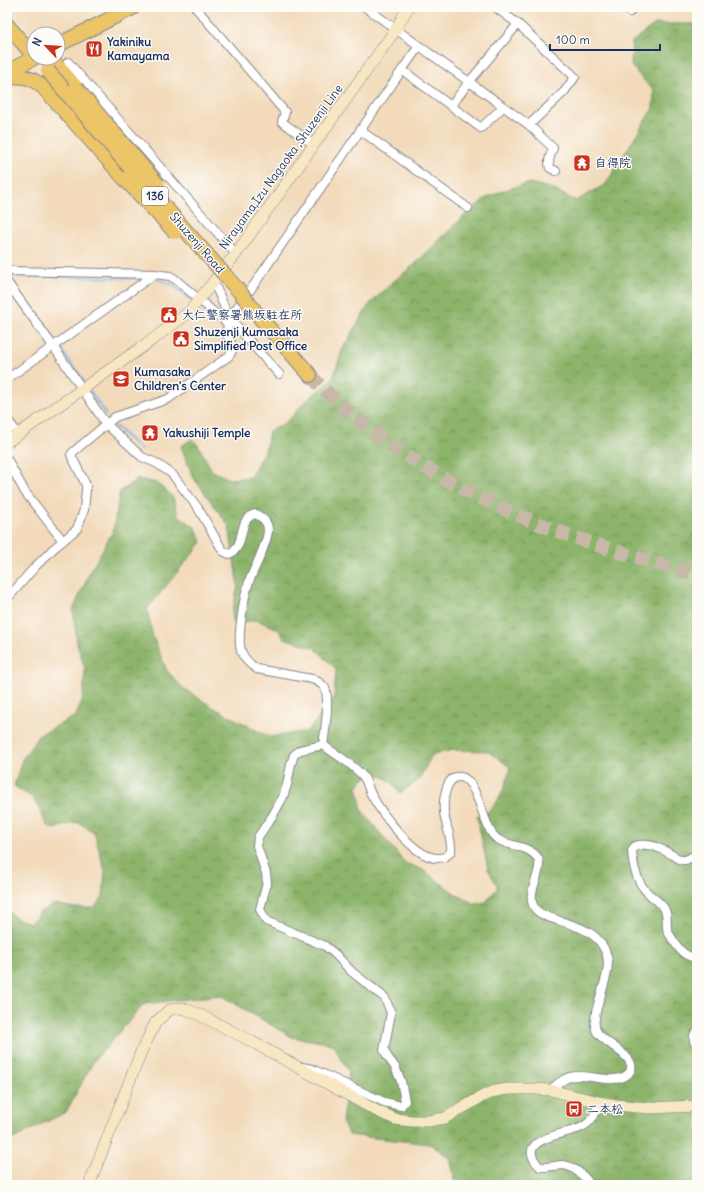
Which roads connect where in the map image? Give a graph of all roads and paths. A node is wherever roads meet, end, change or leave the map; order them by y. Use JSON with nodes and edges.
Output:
{"nodes":[{"id":1,"x":134,"y":7,"type":"edge"},
{"id":2,"x":195,"y":7,"type":"edge"},
{"id":3,"x":365,"y":7,"type":"edge"},
{"id":4,"x":408,"y":7,"type":"edge"},
{"id":5,"x":494,"y":7,"type":"edge"},
{"id":6,"x":518,"y":24,"type":"junction"},
{"id":7,"x":7,"y":26,"type":"edge"},
{"id":8,"x":396,"y":29,"type":"junction"},
{"id":9,"x":66,"y":41,"type":"edge"},
{"id":10,"x":419,"y":46,"type":"junction"},
{"id":11,"x":26,"y":48,"type":"edge"},
{"id":12,"x":26,"y":61,"type":"edge"},
{"id":13,"x":35,"y":66,"type":"edge"},
{"id":14,"x":42,"y":66,"type":"edge"},
{"id":15,"x":63,"y":66,"type":"edge"},
{"id":16,"x":66,"y":68,"type":"junction"},
{"id":17,"x":402,"y":70,"type":"junction"},
{"id":18,"x":7,"y":72,"type":"edge"},
{"id":19,"x":7,"y":79,"type":"edge"},
{"id":20,"x":469,"y":82,"type":"junction"},
{"id":21,"x":43,"y":87,"type":"junction"},
{"id":22,"x":451,"y":106,"type":"junction"},
{"id":23,"x":503,"y":107,"type":"junction"},
{"id":24,"x":529,"y":125,"type":"junction"},
{"id":25,"x":126,"y":129,"type":"junction"},
{"id":26,"x":360,"y":130,"type":"junction"},
{"id":27,"x":313,"y":144,"type":"junction"},
{"id":28,"x":556,"y":170,"type":"dead end"},
{"id":29,"x":468,"y":208,"type":"dead end"},
{"id":30,"x":236,"y":254,"type":"junction"},
{"id":31,"x":7,"y":271,"type":"edge"},
{"id":32,"x":155,"y":274,"type":"junction"},
{"id":33,"x":7,"y":282,"type":"edge"},
{"id":34,"x":213,"y":282,"type":"junction"},
{"id":35,"x":239,"y":291,"type":"junction"},
{"id":36,"x":199,"y":300,"type":"junction"},
{"id":37,"x":262,"y":320,"type":"junction"},
{"id":38,"x":230,"y":321,"type":"junction"},
{"id":39,"x":53,"y":346,"type":"junction"},
{"id":40,"x":279,"y":374,"type":"dead end"},
{"id":41,"x":310,"y":375,"type":"tunnel mouth"},
{"id":42,"x":7,"y":379,"type":"edge"},
{"id":43,"x":83,"y":389,"type":"junction"},
{"id":44,"x":7,"y":419,"type":"edge"},
{"id":45,"x":106,"y":424,"type":"junction"},
{"id":46,"x":18,"y":434,"type":"junction"},
{"id":47,"x":7,"y":442,"type":"edge"},
{"id":48,"x":7,"y":459,"type":"edge"},
{"id":49,"x":63,"y":540,"type":"junction"},
{"id":50,"x":7,"y":599,"type":"edge"},
{"id":51,"x":322,"y":745,"type":"junction"},
{"id":52,"x":697,"y":854,"type":"edge"},
{"id":53,"x":697,"y":957,"type":"edge"},
{"id":54,"x":697,"y":1032,"type":"edge"},
{"id":55,"x":697,"y":1046,"type":"edge"},
{"id":56,"x":297,"y":1067,"type":"junction"},
{"id":57,"x":550,"y":1090,"type":"junction"},
{"id":58,"x":599,"y":1102,"type":"junction"},
{"id":59,"x":697,"y":1106,"type":"edge"},
{"id":60,"x":89,"y":1185,"type":"edge"},
{"id":61,"x":590,"y":1185,"type":"edge"}],
"edges":[{"from":1,"to":9,"type":"highway"},
{"from":2,"to":27,"type":"street"},
{"from":3,"to":8,"type":"street"},
{"from":4,"to":8,"type":"street","name":"Nirayama,Izu Nagaoka ,Shuzenji Line"},
{"from":5,"to":6,"type":"street"},
{"from":6,"to":20,"type":"street"},
{"from":6,"to":24,"type":"street"},
{"from":7,"to":11,"type":"highway","name":"Shuzenji Road","number":"136"},
{"from":8,"to":10,"type":"street"},
{"from":8,"to":27,"type":"street","name":"Nirayama,Izu Nagaoka ,Shuzenji Line"},
{"from":10,"to":17,"type":"street"},
{"from":10,"to":20,"type":"street"},
{"from":12,"to":18,"type":"highway"},
{"from":13,"to":21,"type":"highway"},
{"from":14,"to":35,"type":"highway","name":"Shuzenji Road","number":"136","bridge":true},
{"from":15,"to":16,"type":"highway"},
{"from":16,"to":25,"type":"street"},
{"from":16,"to":25,"type":"street"},
{"from":16,"to":35,"type":"highway","bridge":true},
{"from":17,"to":22,"type":"street"},
{"from":17,"to":26,"type":"street"},
{"from":19,"to":21,"type":"highway"},
{"from":20,"to":22,"type":"street"},
{"from":20,"to":23,"type":"street"},
{"from":21,"to":37,"type":"highway","bridge":true},
{"from":22,"to":23,"type":"street"},
{"from":23,"to":24,"type":"street"},
{"from":24,"to":28,"type":"street"},
{"from":25,"to":30,"type":"street"},
{"from":26,"to":29,"type":"street"},
{"from":26,"to":38,"type":"street"},
{"from":27,"to":30,"type":"street","name":"Nirayama,Izu Nagaoka ,Shuzenji Line"},
{"from":30,"to":34,"type":"street","name":"Nirayama,Izu Nagaoka ,Shuzenji Line"},
{"from":31,"to":32,"type":"street"},
{"from":32,"to":36,"type":"street"},
{"from":32,"to":39,"type":"street"},
{"from":33,"to":39,"type":"street"},
{"from":34,"to":36,"type":"street","name":"Nirayama,Izu Nagaoka ,Shuzenji Line"},
{"from":34,"to":38,"type":"street"},
{"from":35,"to":37,"type":"highway","name":"Shuzenji Road","number":"136","bridge":true},
{"from":36,"to":38,"type":"street"},
{"from":36,"to":43,"type":"street","name":"Nirayama,Izu Nagaoka ,Shuzenji Line"},
{"from":37,"to":41,"type":"highway","name":"Shuzenji Road","number":"136"},
{"from":38,"to":40,"type":"street"},
{"from":38,"to":45,"type":"street"},
{"from":39,"to":42,"type":"street"},
{"from":39,"to":43,"type":"street"},
{"from":43,"to":45,"type":"street"},
{"from":43,"to":46,"type":"street","name":"Nirayama,Izu Nagaoka ,Shuzenji Line"},
{"from":44,"to":46,"type":"street"},
{"from":45,"to":49,"type":"street"},
{"from":45,"to":51,"type":"street"},
{"from":46,"to":47,"type":"street","name":"Nirayama,Izu Nagaoka ,Shuzenji Line"},
{"from":48,"to":49,"type":"street"},
{"from":49,"to":50,"type":"street"},
{"from":51,"to":56,"type":"street"},
{"from":51,"to":57,"type":"street"},
{"from":52,"to":53,"type":"street"},
{"from":54,"to":55,"type":"street"},
{"from":56,"to":57,"type":"street"},
{"from":56,"to":60,"type":"street"},
{"from":57,"to":58,"type":"street"},
{"from":58,"to":59,"type":"street"},
{"from":58,"to":61,"type":"street"}]}
